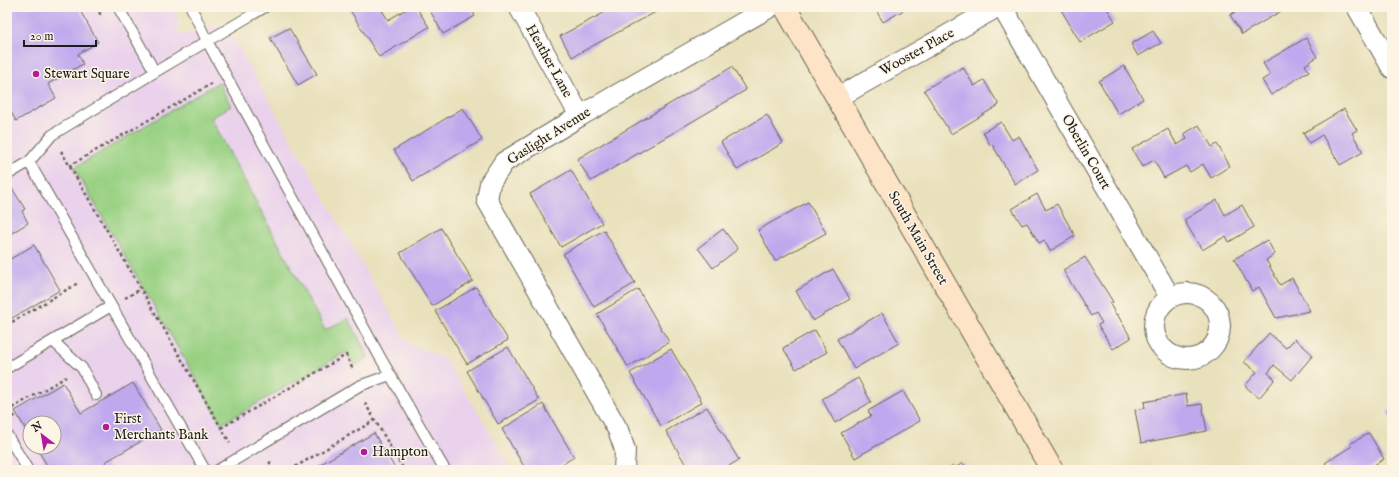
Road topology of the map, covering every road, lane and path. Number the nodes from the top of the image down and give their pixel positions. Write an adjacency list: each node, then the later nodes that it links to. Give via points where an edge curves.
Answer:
1 (118, 7): 12 (lane)
2 (191, 7): 10 (lane)
3 (265, 7): 10 (lane)
4 (518, 7): 15 (street, Heather Lane)
5 (770, 7): 15 (street, Gaslight Avenue)
6 (785, 7): 14 (main road, South Main Street)
7 (997, 7): 14 (street, Wooster Place)
8 (1002, 7): 21 (street, Oberlin Court)
9 (1357, 7): 11 (street)
10 (207, 41): 12 (lane); 28 (lane)
11 (1392, 68)
12 (155, 72): 17 (lane, via 52,135)
13 (216, 81): 18 (path)
14 (837, 98): 45 (main road, South Main Street)
15 (580, 116): 44 (street, Gaslight Avenue, via 504,162 490,183 487,200 618,430 625,450)
16 (60, 149): 18 (path)
17 (29, 162): 19 (lane); 22 (lane)
18 (69, 166): 33 (path)
19 (7, 175)
20 (75, 276): 23 (path, via 78,283)
21 (1170, 297)
22 (111, 306): 24 (lane); 38 (lane)
23 (7, 324)
24 (53, 340): 26 (lane); 27 (lane)
25 (358, 367): 33 (path, via 353,370 346,355)
26 (7, 368)
27 (82, 368): 29 (lane); 31 (path)
28 (390, 375): 39 (lane, via 359,386); 43 (lane)
29 (96, 395)
30 (364, 401): 32 (path)
31 (7, 411)
32 (375, 420): 41 (path); 42 (path)
33 (221, 428): 35 (path)
34 (7, 435): 37 (lane)
35 (231, 445)
36 (272, 456): 40 (path)
37 (28, 470)
38 (205, 470)
39 (218, 470)
40 (268, 470)
41 (290, 470)
42 (404, 470)
43 (445, 470)
44 (624, 470)
45 (1052, 470)

